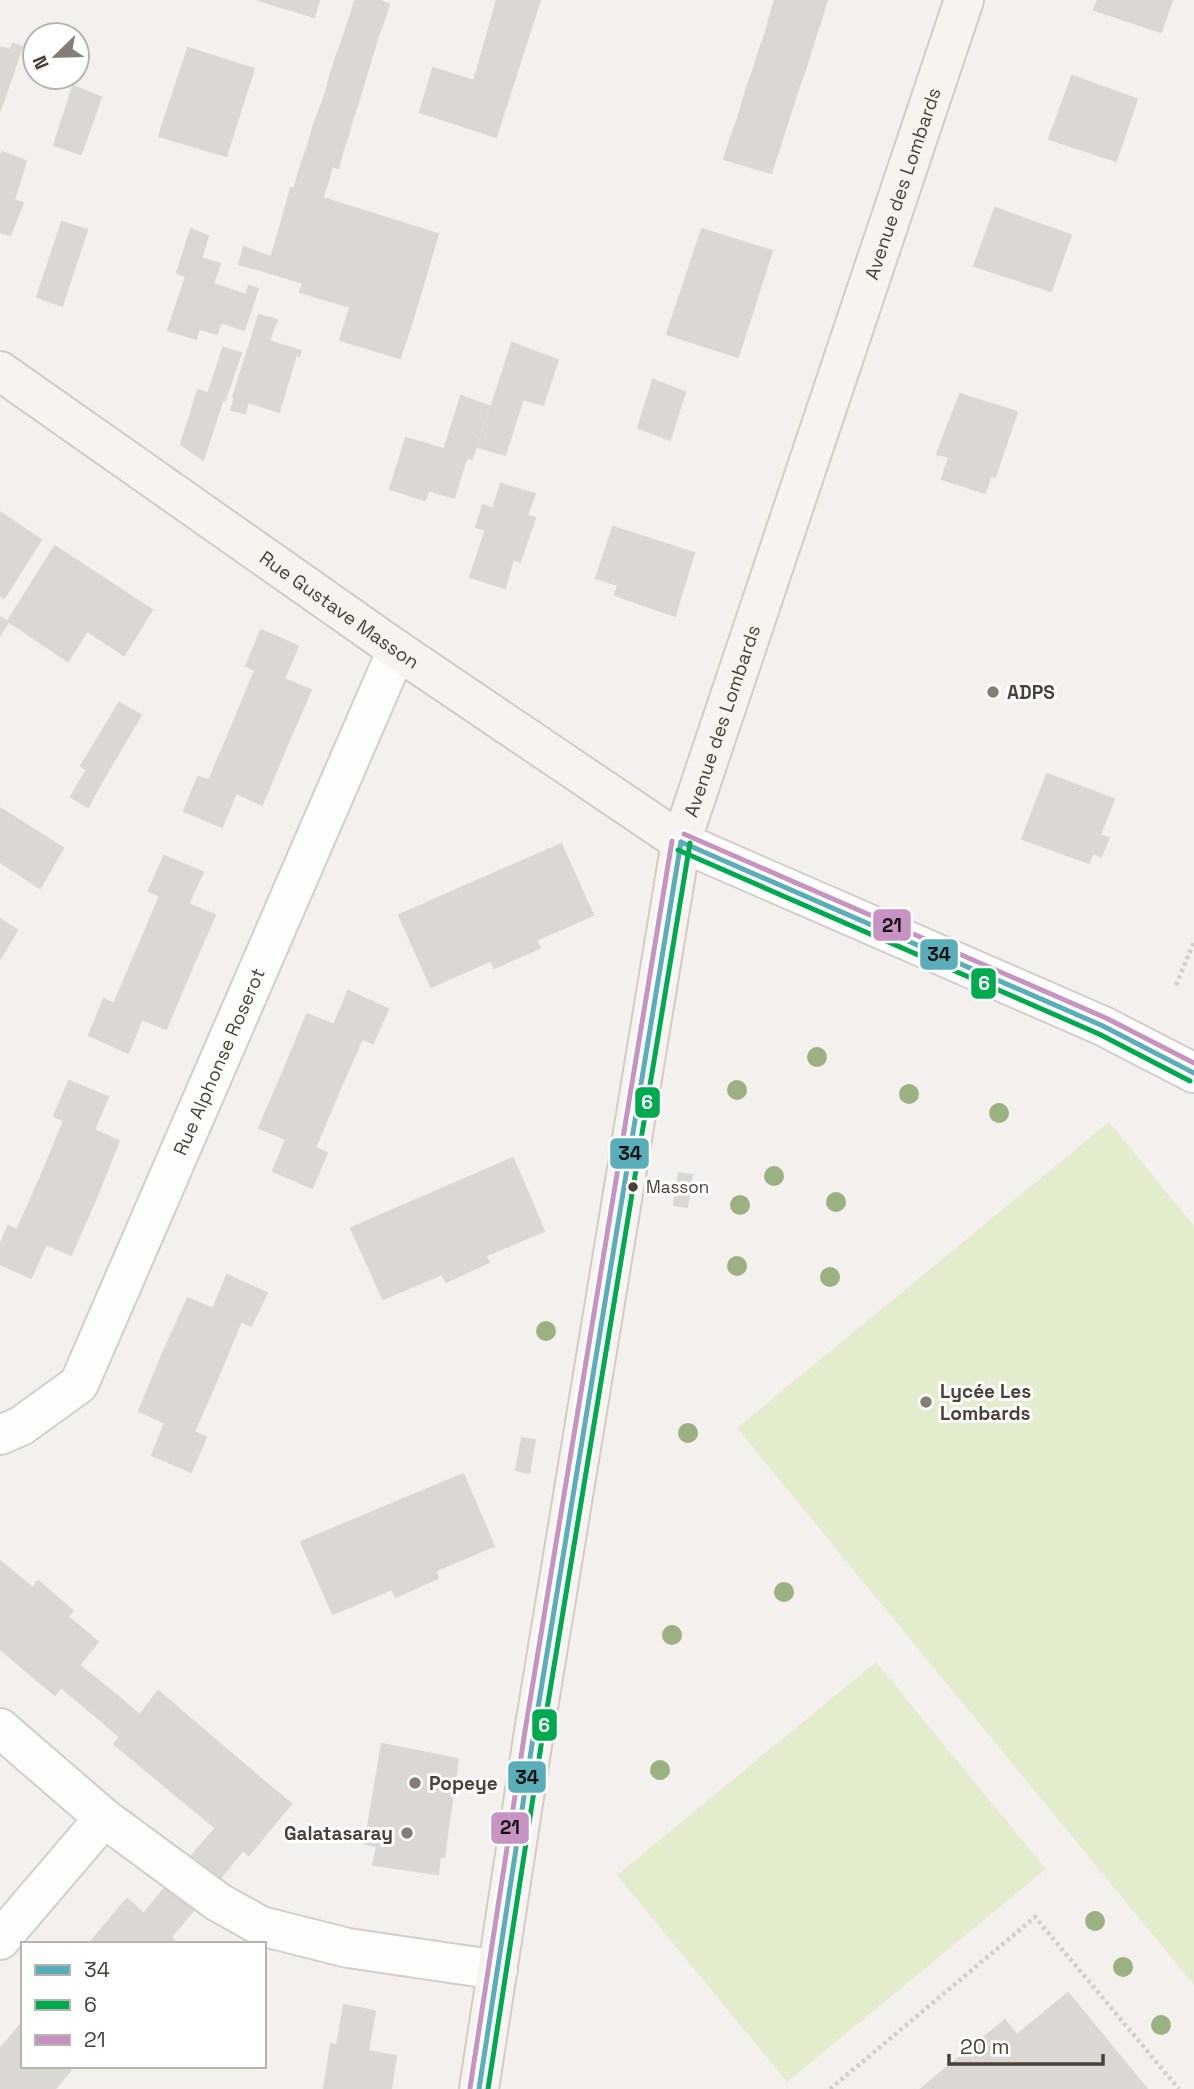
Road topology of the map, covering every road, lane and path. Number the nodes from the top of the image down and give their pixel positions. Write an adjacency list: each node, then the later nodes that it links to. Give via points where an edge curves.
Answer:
1 (964, 0): 4 (street, Avenue des Lombards)
2 (0, 371): 3 (street, Rue Gustave Masson)
3 (397, 650): 4 (street, Rue Gustave Masson); 8 (street, Rue Alphonse Roserot, via 79,1384 21,1426)
4 (681, 842): 7 (street, via 1103,1026); 12 (street, Avenue des Lombards)
5 (1194, 942): 6 (path)
6 (1176, 985)
7 (1194, 1073)
8 (0, 1435)
9 (0, 1728): 10 (street)
10 (104, 1818): 11 (street); 12 (street, via 218,1902 261,1926 348,1948)
11 (0, 1940)
12 (498, 1970): 13 (street, Avenue des Lombards)
13 (479, 2089)
14 (830, 2089): 15 (path, via 1035,1917)
15 (1179, 2089)

